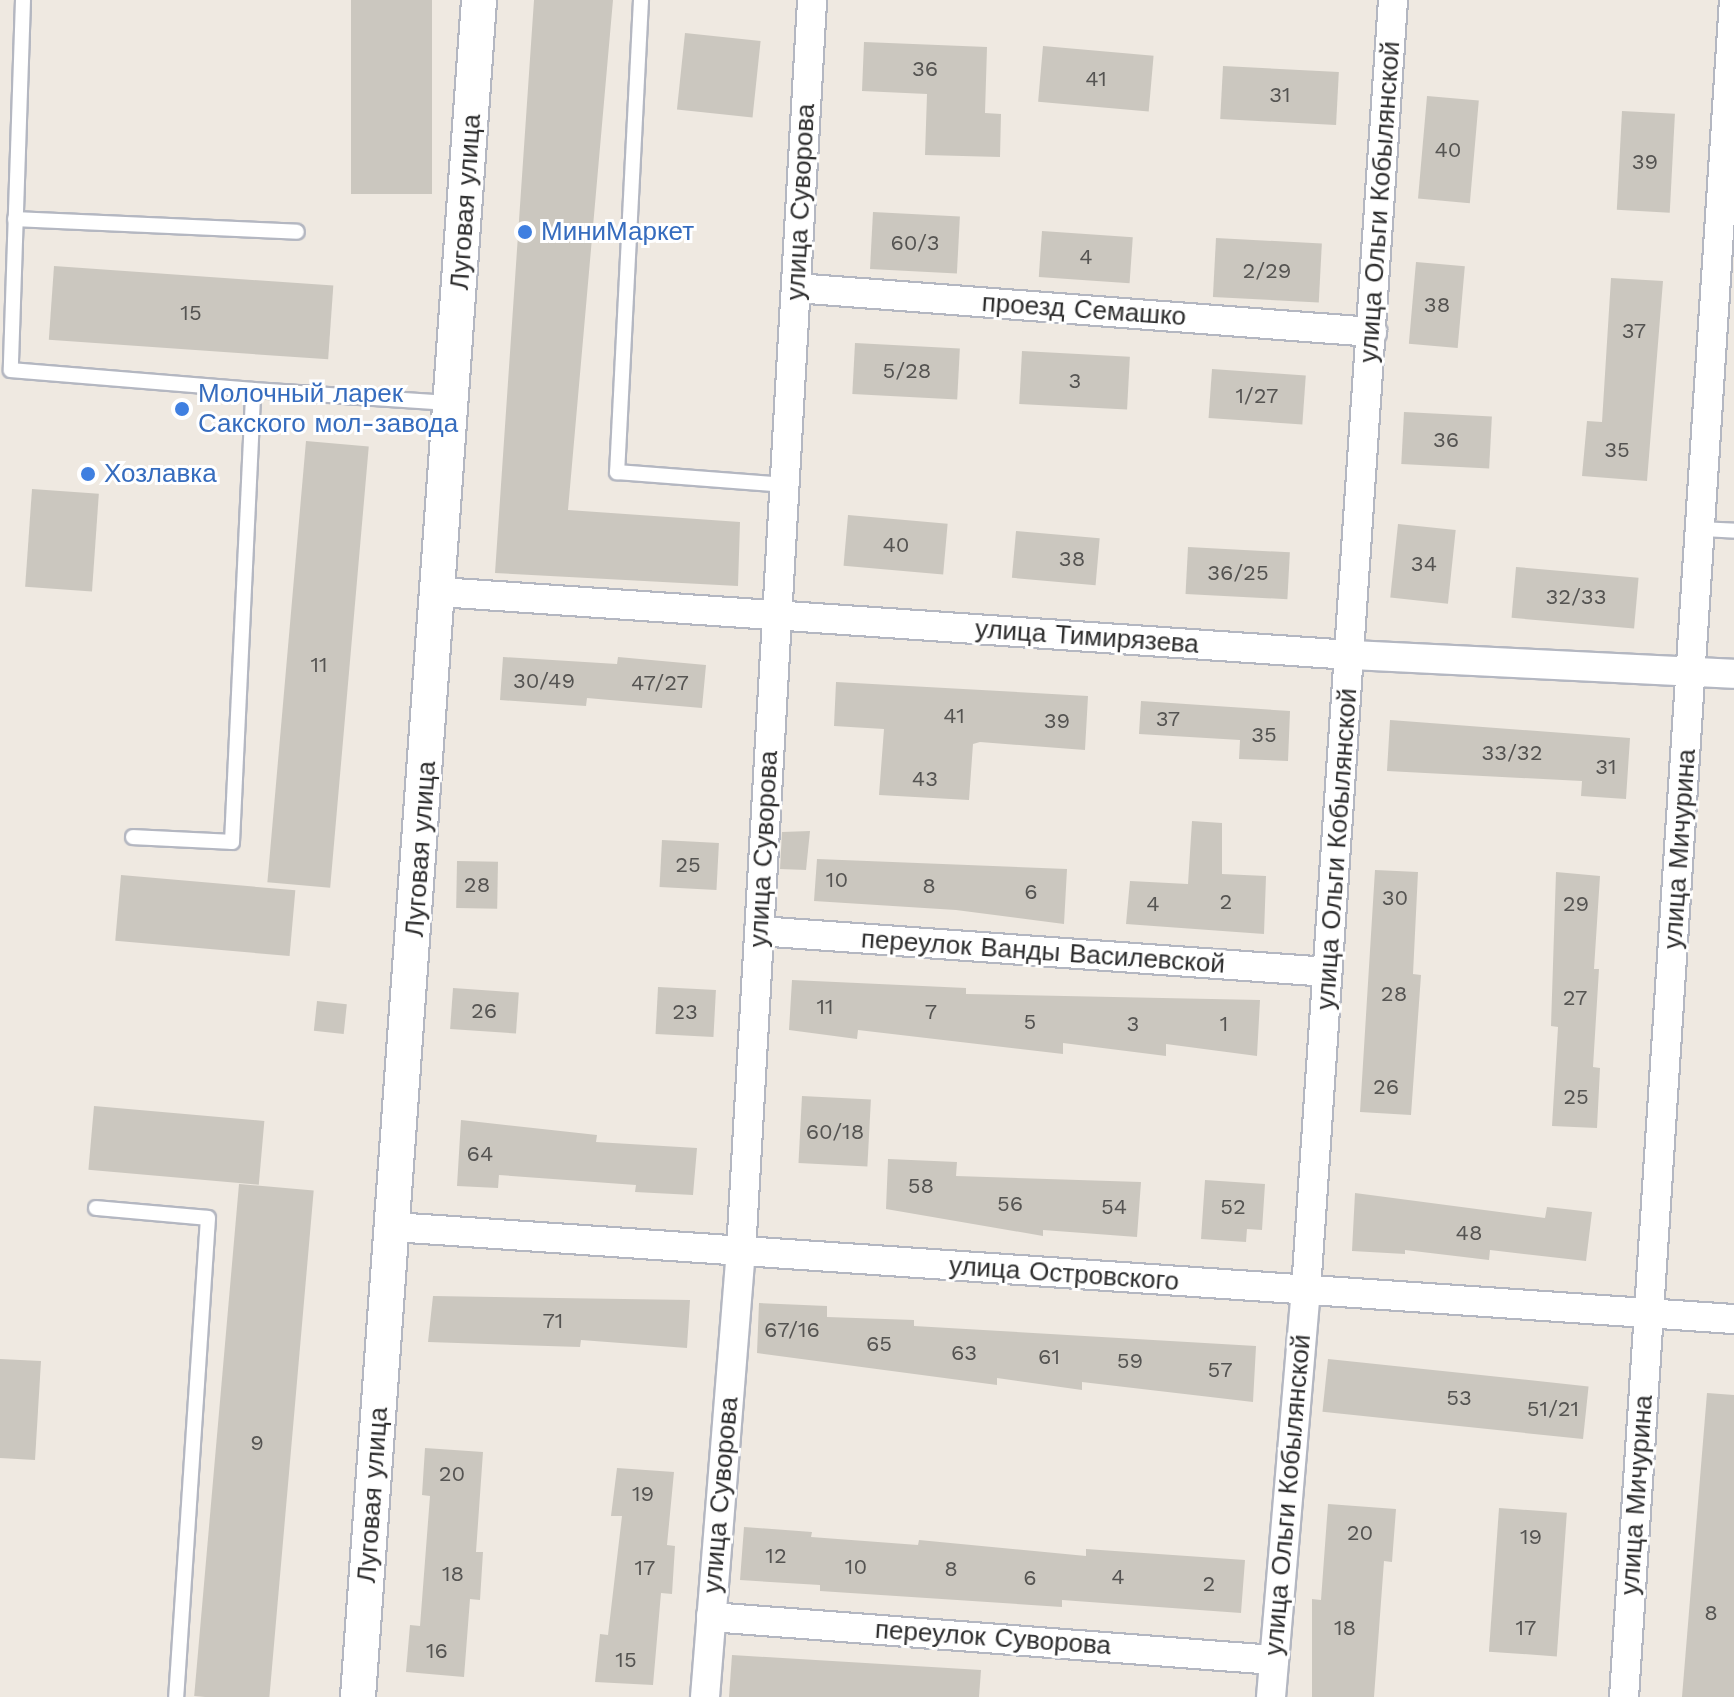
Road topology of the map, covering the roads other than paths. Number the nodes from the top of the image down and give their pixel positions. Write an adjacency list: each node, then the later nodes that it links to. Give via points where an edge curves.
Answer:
1 (23, 0): 7 (lane)
2 (479, 0): 12 (street, Луговая улица)
3 (641, 0): 13 (lane, via 617,472)
4 (812, 0): 9 (street, улица Суворова)
5 (1393, 0): 10 (street, улица Ольги Кобылянской)
6 (1734, 0): 14 (street, улица Мичурина)
7 (15, 219): 8 (lane); 11 (lane, via 11,370)
8 (297, 232)
9 (796, 288): 10 (street, проезд Семашко); 13 (street, улица Суворова)
10 (1372, 332): 18 (street, улица Ольги Кобылянской)
11 (253, 390): 12 (lane); 21 (lane, via 232,842)
12 (452, 403): 16 (street, Луговая улица)
13 (785, 485): 17 (street, улица Суворова)
14 (1701, 529): 15 (lane); 19 (street, улица Мичурина)
15 (1734, 531)
16 (440, 592): 17 (street, улица Тимирязева); 25 (street, Луговая улица)
17 (777, 616): 18 (street, улица Тимирязева); 22 (street, улица Суворова)
18 (1351, 655): 19 (street, улица Тимирязева); 23 (street, улица Ольги Кобылянской)
19 (1692, 672): 20 (street, улица Тимирязева); 28 (street, улица Мичурина)
20 (1734, 674)
21 (133, 837)
22 (759, 931): 23 (street, переулок Ванды Василевской); 26 (street, улица Суворова)
23 (1328, 972): 27 (street, улица Ольги Кобылянской)
24 (96, 1208): 32 (lane, via 208,1218)
25 (394, 1227): 26 (street, улица Островского); 33 (street, Луговая улица)
26 (741, 1252): 27 (street, улица Островского); 30 (street, улица Суворова)
27 (1306, 1290): 28 (street, улица Островского); 31 (street, улица Ольги Кобылянской)
28 (1649, 1313): 29 (street, улица Островского); 36 (street, улица Мичурина)
29 (1734, 1319)
30 (711, 1617): 31 (street, переулок Суворова); 34 (street, улица Суворова)
31 (1274, 1660): 35 (street, улица Ольги Кобылянской)
32 (176, 1697)
33 (358, 1697)
34 (705, 1697)
35 (1271, 1697)
36 (1624, 1697)

